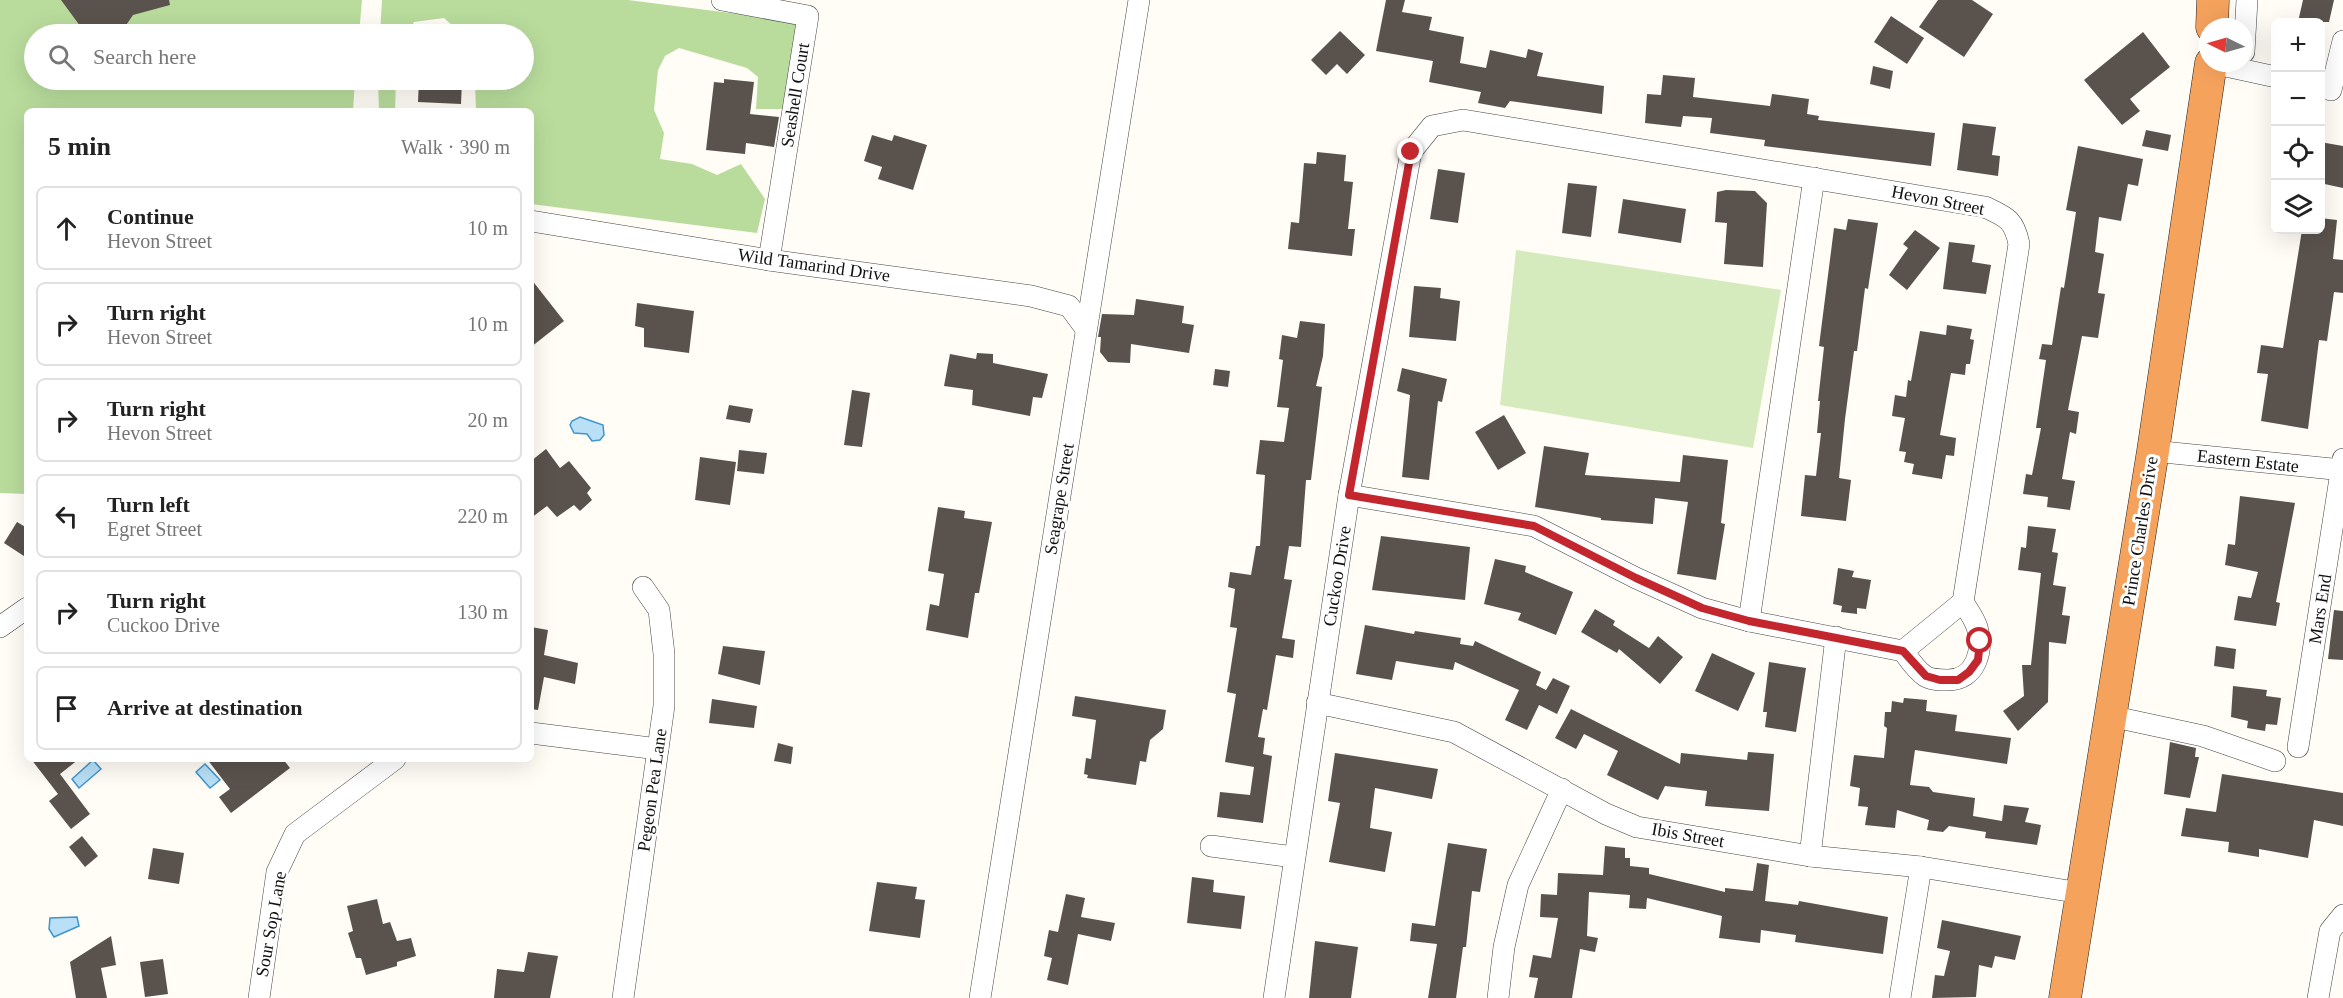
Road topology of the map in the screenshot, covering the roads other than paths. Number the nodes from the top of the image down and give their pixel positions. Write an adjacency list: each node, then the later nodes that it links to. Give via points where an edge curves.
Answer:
1 (722, 0): 15 (street, Seashell Court, via 808,16)
2 (1139, 0): 16 (street, Seagrape Street)
3 (2213, 0): 5 (highway)
4 (2247, 0): 6 (street)
5 (2212, 18)
6 (2246, 18)
7 (2343, 41): 11 (street)
8 (2253, 66): 10 (street)
9 (2210, 72): 17 (highway, Prince Charles Drive)
10 (2271, 75)
11 (2332, 90)
12 (1432, 126): 13 (street, Hevon Street, via 1463,120); 19 (street, Cuckoo Drive, via 1411,152)
13 (1814, 178): 21 (street, Hevon Street, via 1984,207 2015,226 2019,244); 23 (street)
14 (534, 221): 15 (street, Wild Tamarind Drive)
15 (769, 260): 16 (street, Wild Tamarind Drive, via 1031,296 1069,306)
16 (1086, 329): 43 (street, Seagrape Street)
17 (2153, 451): 18 (street, Eastern Estate); 28 (highway, Prince Charles Drive)
18 (2342, 466): 30 (street, Mars End)
19 (1349, 495): 23 (street, via 1534,526 1702,608); 27 (street, Cuckoo Drive)
20 (643, 587): 31 (street, Pegeon Pea Lane, via 659,610 664,654 664,706)
21 (1963, 602): 26 (street); 26 (street, via 1977,625 1980,641 1978,660 1969,672 1958,680 1926,676)
22 (24, 610): 24 (street)
23 (1749, 621): 25 (street)
24 (0, 627)
25 (1836, 638): 26 (street); 36 (street)
26 (1903, 651)
27 (1317, 703): 34 (street, Ibis Street, via 1454,732); 37 (street, Cuckoo Drive)
28 (2110, 716): 32 (street, via 2203,736); 39 (highway, Prince Charles Drive)
29 (534, 733): 31 (street)
30 (2298, 747)
31 (658, 750): 42 (street, Pegeon Pea Lane)
32 (2275, 761)
33 (391, 762): 41 (street, Sour Sop Lane, via 295,834 278,872)
34 (1562, 789): 36 (street, Ibis Street, via 1637,827); 45 (street, via 1518,885)
35 (1211, 846): 37 (street)
36 (1810, 856): 38 (street, Ibis Street)
37 (1294, 857): 44 (street, Cuckoo Drive)
38 (1921, 867): 39 (street, Ibis Street); 46 (street)
39 (2081, 894): 47 (highway, Prince Charles Drive)
40 (2343, 915): 48 (street, via 2330,931)
41 (259, 998)
42 (623, 998)
43 (980, 998)
44 (1274, 998)
45 (1498, 998)
46 (1900, 998)
47 (2065, 998)
48 (2318, 998)

